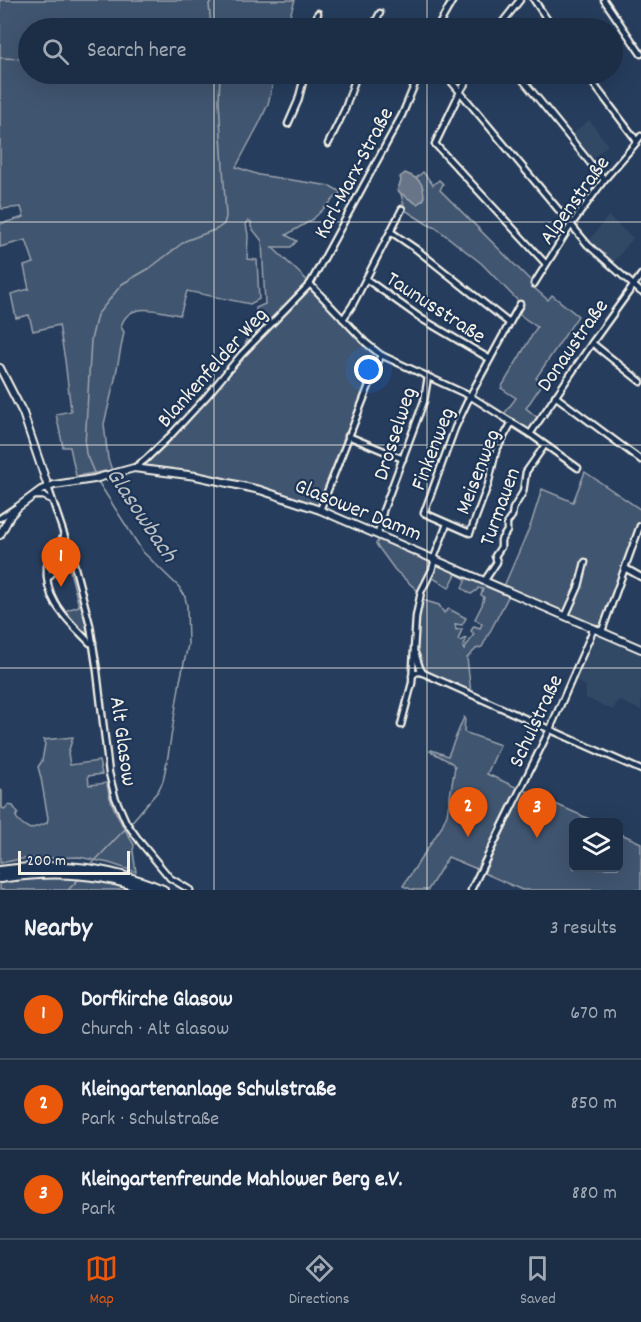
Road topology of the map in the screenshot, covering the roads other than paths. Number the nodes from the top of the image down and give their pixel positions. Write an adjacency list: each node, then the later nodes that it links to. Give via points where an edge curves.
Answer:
1 (453, 0): 9 (street)
2 (520, 0): 10 (street)
3 (534, 0): 11 (street)
4 (604, 0): 12 (street)
5 (318, 13): 7 (street)
6 (380, 13): 8 (street)
7 (317, 18)
8 (377, 18)
9 (442, 18)
10 (506, 18)
11 (546, 18)
12 (616, 18)
13 (623, 28): 14 (street)
14 (641, 54)
15 (302, 84): 23 (street)
16 (354, 84): 26 (street)
17 (414, 84): 34 (street, Karl-Marx-Straße, via 400,119)
18 (453, 84): 22 (street)
19 (465, 84): 22 (street)
20 (526, 84): 27 (street)
21 (594, 84): 25 (street)
22 (460, 92): 29 (street); 31 (street, via 435,144)
23 (288, 124)
24 (641, 136): 25 (street, Alpenstraße)
25 (637, 141): 27 (street, Alpenstraße)
26 (328, 144)
27 (604, 180): 29 (street, Alpenstraße)
28 (402, 209): 30 (street)
29 (571, 225): 31 (street, Alpenstraße); 36 (street)
30 (391, 232): 33 (street); 40 (street)
31 (546, 264): 35 (street, Alpenstraße)
32 (641, 275): 36 (street, Donaustraße)
33 (366, 279): 39 (street); 43 (street, Taunusstraße, via 422,319)
34 (310, 284): 39 (street); 55 (street, Blankenfelder Weg, via 171,435)
35 (534, 284)
36 (633, 285): 37 (street); 41 (street, Donaustraße)
37 (641, 292)
38 (520, 304): 40 (street, Finkenweg)
39 (343, 319): 42 (street)
40 (509, 323): 43 (street, Finkenweg)
41 (592, 343): 46 (street); 48 (street, Donaustraße)
42 (381, 355): 45 (street); 51 (street)
43 (490, 359): 47 (street, Finkenweg)
44 (0, 368): 57 (street, Alt Glasow, via 26,421)
45 (428, 377): 47 (street); 53 (street, Drosselweg, via 424,401)
46 (641, 382)
47 (470, 396): 49 (street); 62 (street, Finkenweg, via 424,513)
48 (555, 396): 50 (street, Donaustraße); 54 (street)
49 (512, 422): 50 (street); 62 (street, Meisenweg, via 496,451 470,533)
50 (530, 434): 52 (street)
51 (348, 436): 53 (street); 60 (street)
52 (545, 444): 56 (street); 71 (street, Turmauen, via 526,472 523,492)
53 (403, 459): 64 (street, Drosselweg)
54 (641, 460)
55 (134, 468): 57 (street, Glasower Damm); 60 (street, Glasower Damm, via 233,483)
56 (578, 468)
57 (48, 487): 58 (street, Glasower Damm); 59 (street, Alt Glasow)
58 (32, 496): 59 (street); 61 (street, Glasower Damm)
59 (53, 500): 66 (street, Alt Glasow)
60 (320, 510): 64 (street, Glasower Damm)
61 (2, 521): 65 (street, Glasower Damm)
62 (447, 524): 67 (street)
63 (640, 526): 69 (street)
64 (378, 534): 67 (street, Glasower Damm)
65 (0, 535)
66 (65, 538): 75 (street, Alt Glasow); 75 (street, via 47,567 48,589 59,609)
67 (435, 558): 71 (street, Glasower Damm); 76 (street, via 421,592)
68 (585, 562): 72 (street)
69 (625, 568): 70 (street); 74 (street)
70 (641, 577)
71 (485, 580): 72 (street, Glasower Damm)
72 (566, 615): 73 (street, Glasower Damm)
73 (594, 628): 74 (street, Glasower Damm); 81 (street, Schulstraße)
74 (602, 631): 77 (street, Glasower Damm)
75 (93, 642): 88 (street, Alt Glasow, via 115,797 131,830 167,874)
76 (414, 649): 78 (street); 79 (street)
77 (641, 649)
78 (423, 673): 79 (street, via 415,672); 81 (street)
79 (412, 676): 80 (street)
80 (400, 725)
81 (550, 729): 82 (street); 89 (street, Schulstraße)
82 (641, 770)
83 (0, 871): 84 (highway, via 45,866)
84 (90, 871): 85 (highway); 86 (highway)
85 (0, 878)
86 (142, 885): 87 (highway)
87 (163, 890)
88 (190, 890)
89 (471, 890)

